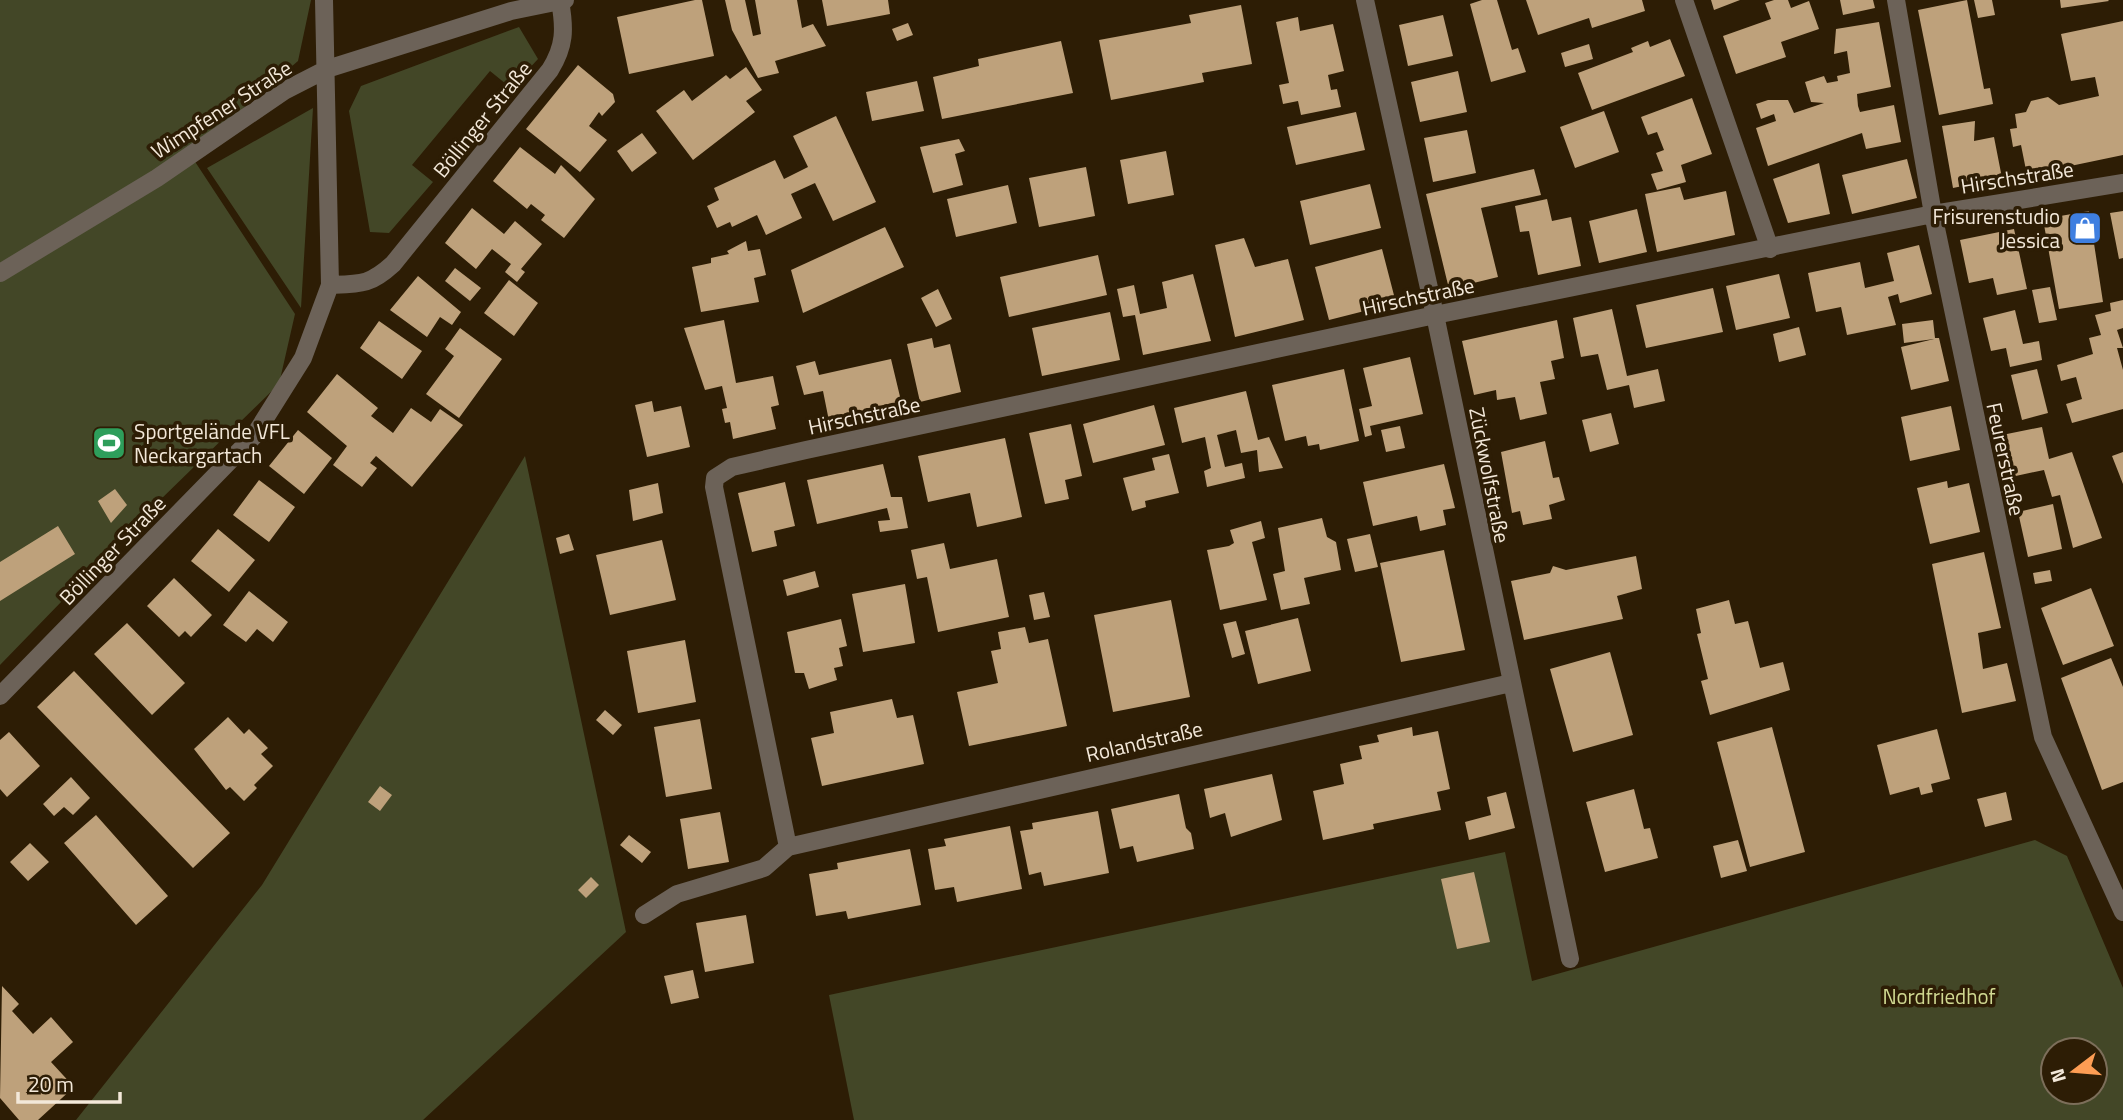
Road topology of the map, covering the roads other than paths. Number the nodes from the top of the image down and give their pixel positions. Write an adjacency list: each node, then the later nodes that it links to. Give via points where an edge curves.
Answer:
1 (324, 0): 6 (street, Böllinger Straße)
2 (1365, 0): 12 (street, Zückwolfstraße)
3 (1684, 0): 9 (street)
4 (1896, 0): 8 (street, Feurerstraße)
5 (563, 1): 6 (street, Wimpfener Straße, via 511,11); 11 (street, Böllinger Straße, via 566,32 562,52 393,264 364,284)
6 (327, 69): 10 (street, Wimpfener Straße, via 284,91 157,178); 11 (street, Böllinger Straße)
7 (2123, 183): 8 (street, Hirschstraße)
8 (1933, 214): 9 (street, Hirschstraße); 16 (street, Feurerstraße, via 2043,737)
9 (1770, 249): 12 (street, Hirschstraße)
10 (0, 273)
11 (330, 285): 14 (street, Böllinger Straße, via 303,358 254,436)
12 (1435, 315): 13 (street, Zückwolfstraße); 15 (street, Hirschstraße, via 726,469 715,478)
13 (1511, 683): 15 (street, Rolandstraße); 18 (street, Zückwolfstraße)
14 (0, 696)
15 (788, 847): 17 (street, Rolandstraße, via 764,868 677,894)
16 (2123, 912)
17 (645, 915)
18 (1570, 959)

